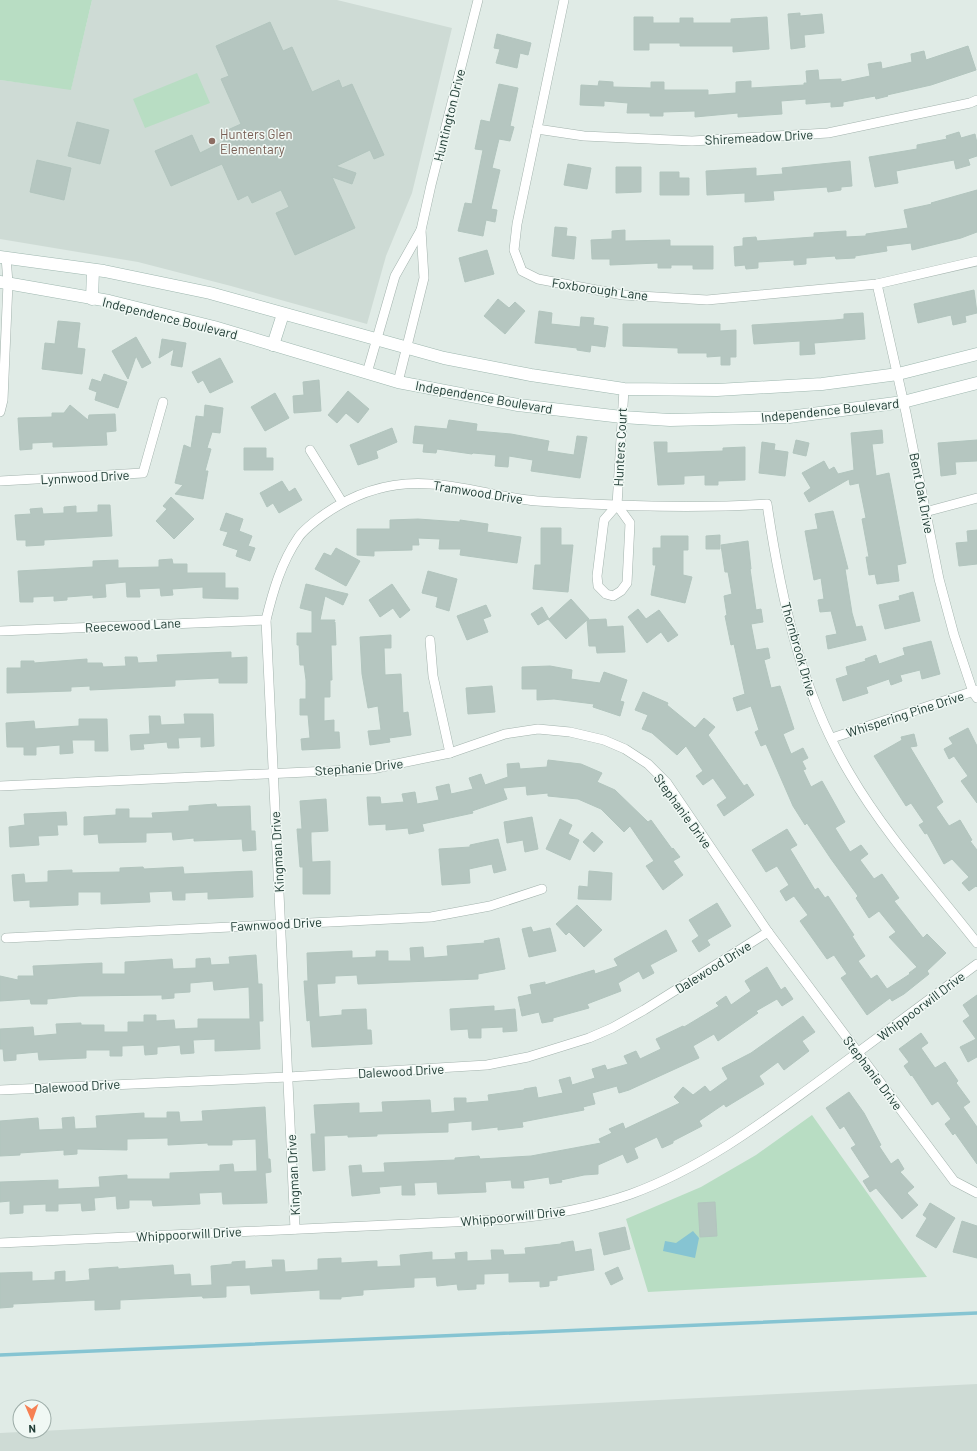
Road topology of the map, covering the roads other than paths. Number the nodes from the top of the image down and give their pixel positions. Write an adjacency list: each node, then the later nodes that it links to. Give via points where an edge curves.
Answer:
1 (478, 0): 5 (street, Huntington Drive)
2 (564, 0): 4 (street, Foxborough Lane)
3 (977, 100): 4 (street, Shiremeadow Drive, via 828,133 692,140 584,136)
4 (537, 128): 10 (street, Foxborough Lane, via 514,250 522,270 538,279 623,295 708,300)
5 (421, 230): 13 (street, Huntington Drive, via 395,276); 15 (street, Huntington Drive, via 424,278)
6 (3, 257): 8 (main road, Independence Boulevard); 9 (street)
7 (977, 261): 10 (street, Foxborough Lane)
8 (93, 270): 11 (main road); 12 (main road, Independence Boulevard, via 210,293)
9 (4, 283): 11 (main road, Independence Boulevard); 24 (street, via 3,400)
10 (877, 284): 18 (street, Bent Oak Drive)
11 (92, 299): 14 (main road, Independence Boulevard, via 214,327)
12 (282, 314): 13 (main road, Independence Boulevard); 14 (main road)
13 (378, 339): 15 (main road, Independence Boulevard); 17 (street, Huntington Drive)
14 (273, 345): 17 (main road, Independence Boulevard)
15 (406, 347): 19 (street, Huntington Drive); 21 (main road, Independence Boulevard, via 444,358 531,375)
16 (977, 354): 18 (main road, Independence Boulevard)
17 (367, 373): 19 (main road, Independence Boulevard)
18 (898, 374): 21 (main road, Independence Boulevard, via 822,384 717,390); 23 (street, Bent Oak Drive)
19 (398, 382): 25 (main road, Independence Boulevard, via 518,405)
20 (977, 383): 23 (main road, Independence Boulevard)
21 (624, 389): 25 (street, Hunters Court)
22 (163, 402): 27 (street, Lynnwood Drive, via 143,473)
23 (903, 402): 25 (main road, Independence Boulevard, via 789,417 670,420); 31 (street, Bent Oak Drive)
24 (0, 412)
25 (622, 417): 30 (street, Hunters Court)
26 (310, 450): 29 (street)
27 (0, 481)
28 (977, 498): 31 (street)
29 (342, 502): 30 (street, Tramwood Drive, via 377,488 403,483 430,484 515,499); 32 (street, Kingman Drive, via 316,520 298,537 282,566)
30 (617, 505): 30 (street, Hunters Court, via 630,523 627,583 613,596 606,594 598,586 597,576 604,520); 36 (street, Thornbrook Drive, via 706,508 767,504 777,568 794,637 811,694)
31 (925, 512): 35 (street, Bent Oak Drive, via 954,635)
32 (266, 620): 33 (street, Reecewood Lane); 38 (street, Kingman Drive)
33 (0, 630)
34 (430, 640): 37 (street, via 433,676)
35 (976, 693): 36 (street, Whispering Pine Drive)
36 (832, 738): 44 (street, Thornbrook Drive, via 849,773 873,810)
37 (450, 753): 38 (street, Stephanie Drive, via 372,769); 42 (street, Stephanie Drive, via 505,734 538,729 570,732 604,740 625,749 648,764 666,783)
38 (273, 774): 39 (street, Stephanie Drive); 41 (street, Kingman Drive)
39 (0, 786)
40 (542, 889): 41 (street, Fawnwood Drive, via 490,906 431,917)
41 (281, 923): 43 (street, Fawnwood Drive); 47 (street, Kingman Drive)
42 (768, 932): 46 (street, Stephanie Drive); 47 (street, Dalewood Drive, via 612,1028 563,1047 488,1065)
43 (6, 938)
44 (977, 943)
45 (977, 964): 46 (street, Whippoorwill Drive)
46 (858, 1052): 49 (street, Stephanie Drive, via 954,1182); 50 (street, Whippoorwill Drive, via 712,1156 621,1197 528,1217)
47 (288, 1077): 48 (street, Dalewood Drive); 50 (street, Kingman Drive)
48 (0, 1090)
49 (974, 1192)
50 (295, 1229): 51 (street, Whippoorwill Drive)
51 (0, 1243)

